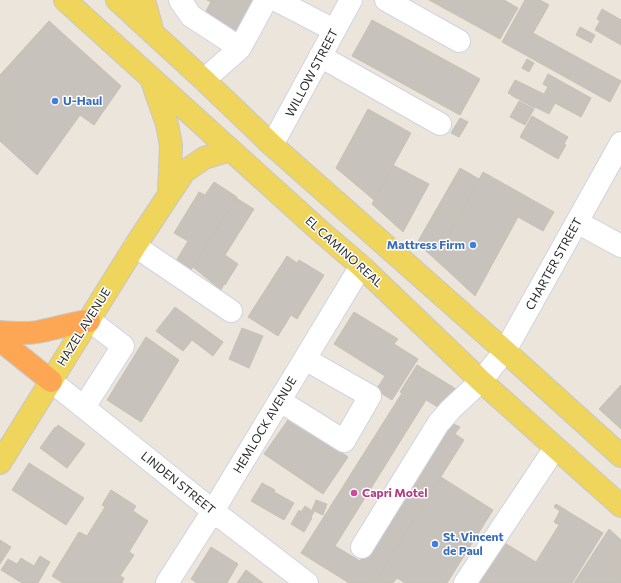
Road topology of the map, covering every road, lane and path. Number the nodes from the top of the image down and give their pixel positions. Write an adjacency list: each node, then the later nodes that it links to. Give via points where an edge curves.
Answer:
1 (65, 0): 13 (main road, EL CAMINO REAL)
2 (117, 0): 9 (main road)
3 (144, 0): 9 (main road)
4 (180, 0): 11 (street, via 191,16)
5 (351, 0): 8 (street, WILLOW STREET)
6 (386, 0): 10 (street)
7 (278, 1): 8 (street); 11 (street)
8 (334, 30): 12 (street, WILLOW STREET)
9 (153, 33): 14 (main road)
10 (459, 41)
11 (240, 48): 14 (street)
12 (320, 56): 15 (street); 17 (street, WILLOW STREET)
13 (151, 77): 18 (main road, EL CAMINO REAL); 19 (main road, HAZEL AVENUE, via 167,124 171,145)
14 (204, 80): 17 (main road)
15 (440, 124)
16 (621, 143): 20 (street, CHARTER STREET)
17 (272, 145): 28 (main road)
18 (230, 150): 19 (main road, HAZEL AVENUE, via 204,158 184,172); 23 (main road, EL CAMINO REAL)
19 (169, 192): 21 (main road, HAZEL AVENUE)
20 (577, 222): 22 (street); 28 (street, CHARTER STREET)
21 (135, 246): 24 (street); 25 (main road, HAZEL AVENUE)
22 (621, 246)
23 (361, 266): 29 (street, HEMLOCK AVENUE); 31 (main road, EL CAMINO REAL)
24 (231, 311)
25 (89, 321): 26 (highway, via 37,332); 30 (main road, HAZEL AVENUE); 33 (street, via 123,346)
26 (0, 332)
27 (0, 340): 30 (highway)
28 (505, 351): 31 (street, CHARTER STREET); 35 (main road)
29 (305, 359): 32 (street, HEMLOCK AVENUE); 32 (street, via 370,396 344,441)
30 (51, 381): 33 (street, LINDEN STREET); 36 (main road, HAZEL AVENUE)
31 (481, 381): 34 (main road, EL CAMINO REAL); 39 (street, CHARTER STREET, via 438,424)
32 (280, 401): 38 (street, HEMLOCK AVENUE)
33 (84, 407): 38 (street, LINDEN STREET)
34 (555, 448): 37 (main road, EL CAMINO REAL); 42 (street)
35 (621, 456)
36 (0, 463)
37 (621, 506)
38 (214, 511): 40 (street, HEMLOCK AVENUE); 41 (street, LINDEN STREET)
39 (362, 547)
40 (167, 583)
41 (307, 583)
42 (466, 583)

